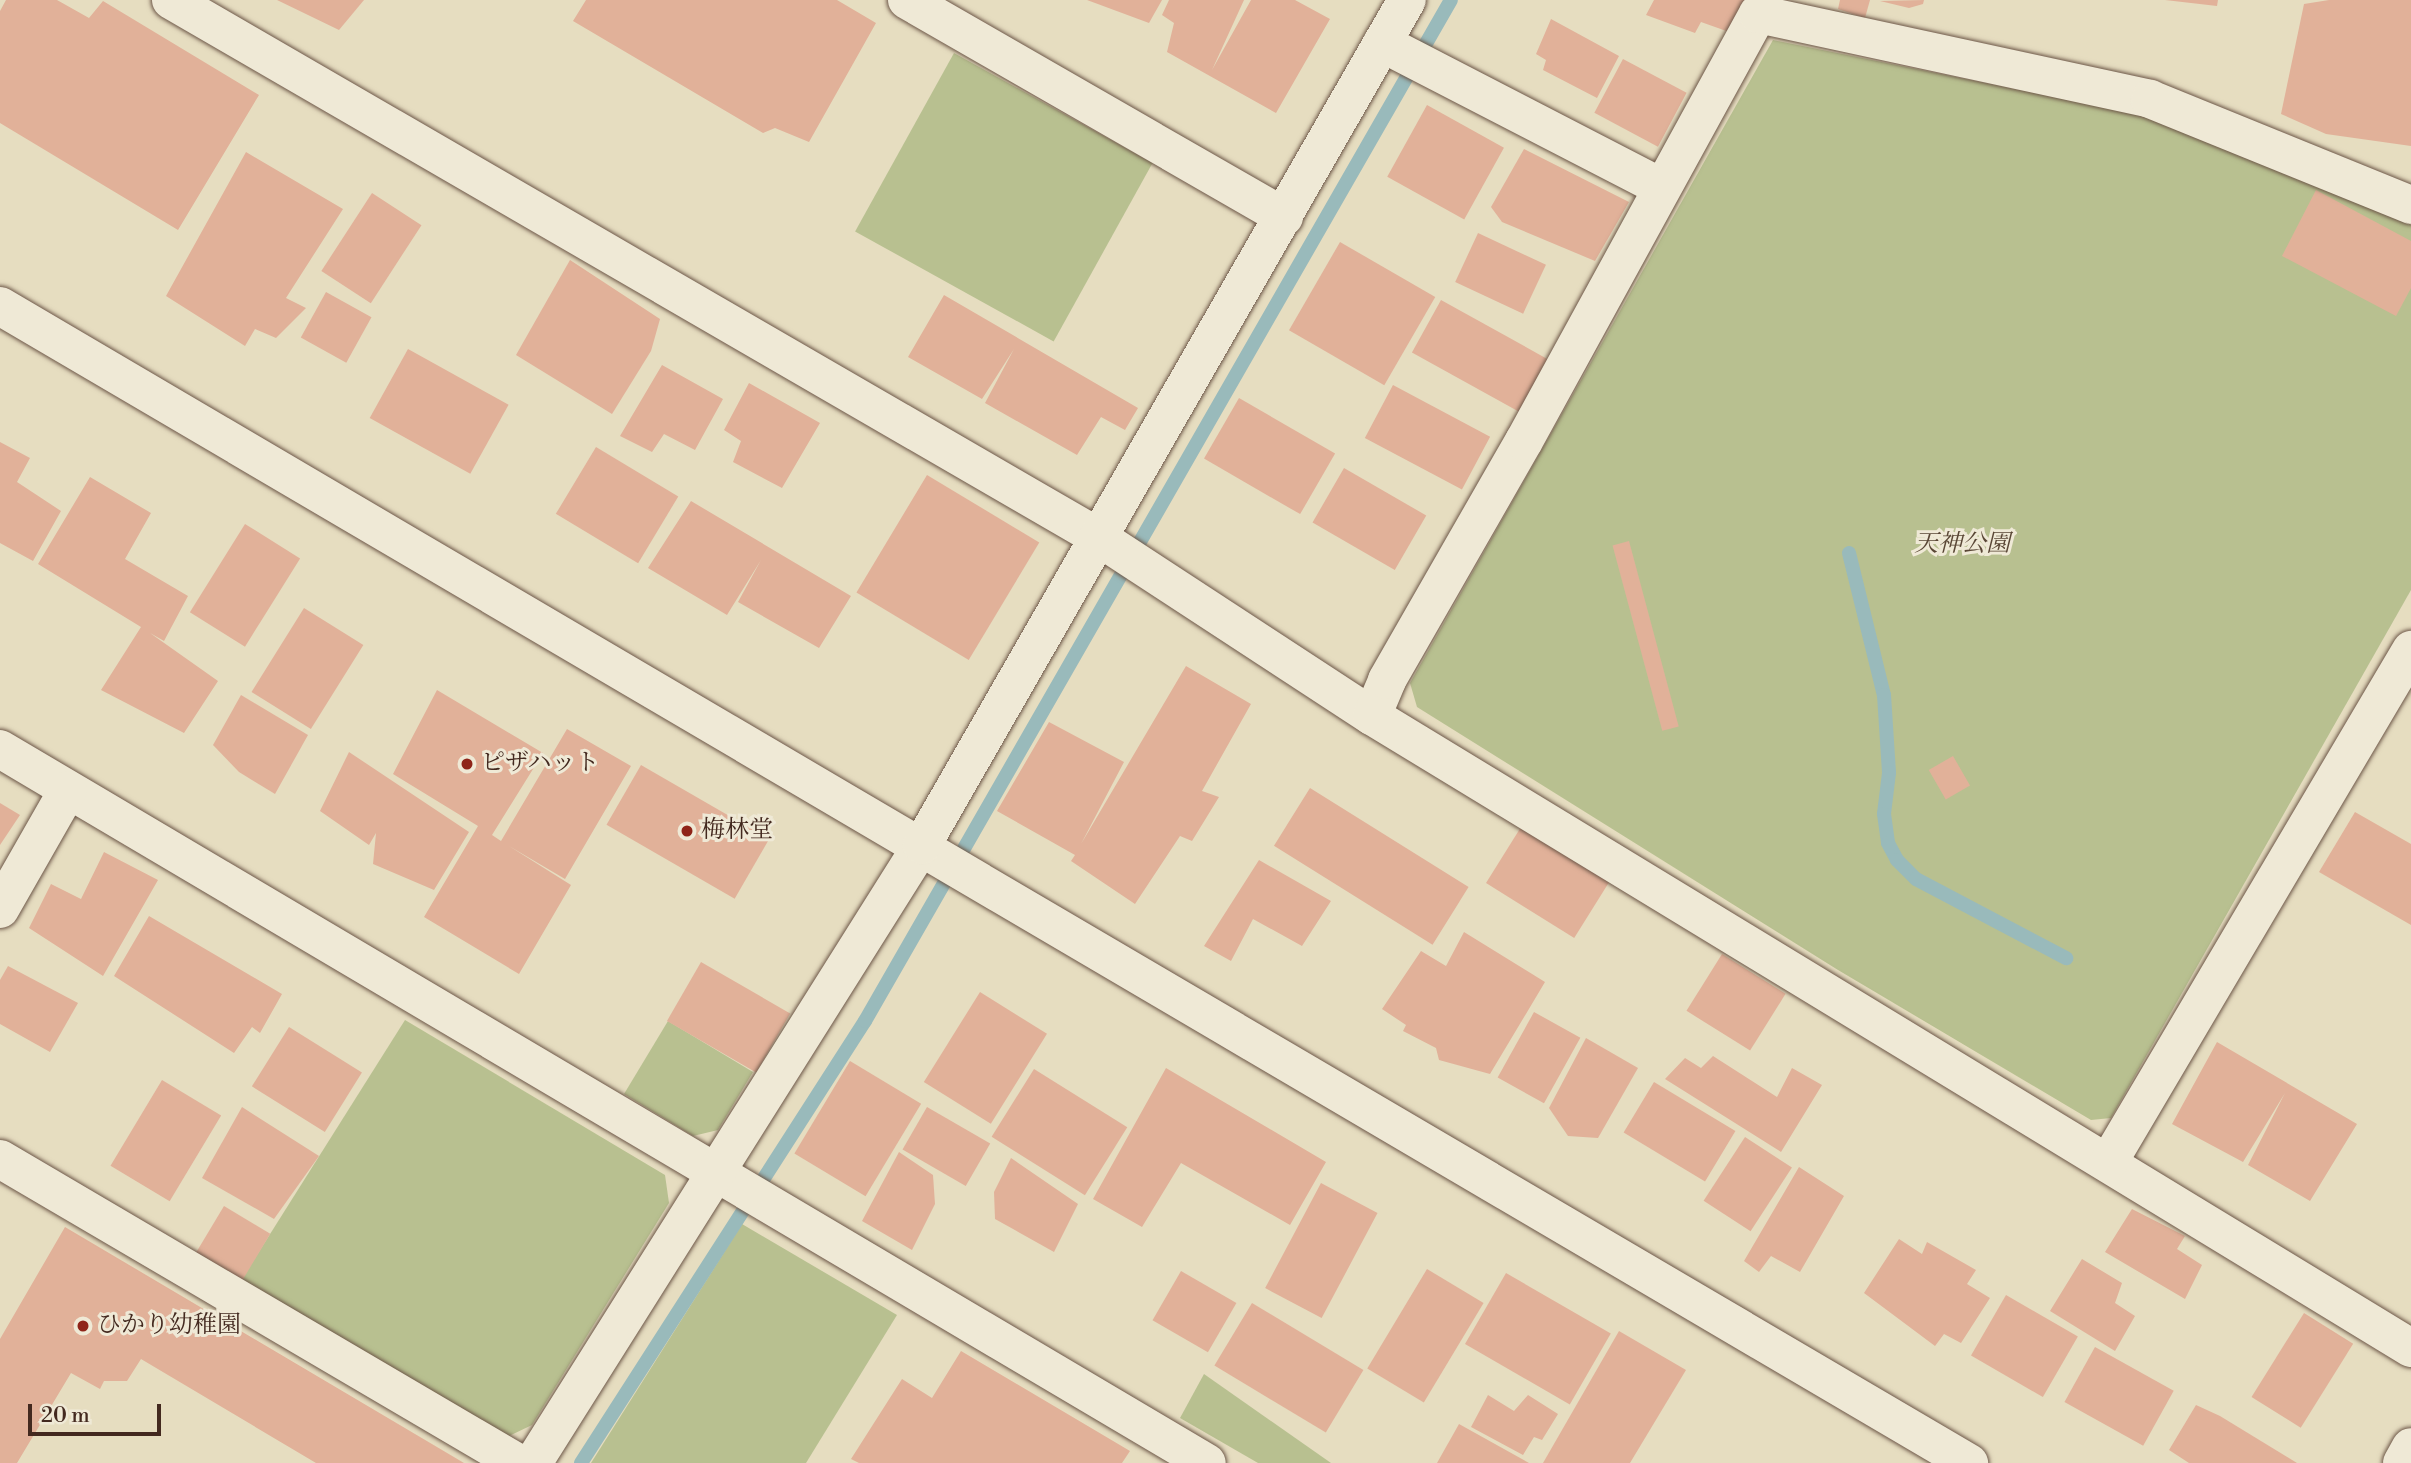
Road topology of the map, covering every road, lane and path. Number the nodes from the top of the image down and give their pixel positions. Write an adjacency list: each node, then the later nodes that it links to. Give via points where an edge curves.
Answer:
1 (171, 0): 9 (street)
2 (907, 0): 7 (street)
3 (1407, 0): 4 (street)
4 (1382, 43): 5 (street); 7 (street)
5 (1661, 187): 6 (street, via 1758,14 2150,99); 11 (street, via 1524,441 1387,680)
6 (2411, 205)
7 (1284, 217): 9 (street)
8 (0, 306): 14 (street)
9 (1098, 537): 11 (street); 14 (street)
10 (2411, 650): 17 (street)
11 (1372, 716): 17 (street)
12 (0, 749): 13 (street)
13 (68, 790): 15 (street); 18 (street)
14 (922, 845): 18 (street); 25 (street)
15 (0, 909)
16 (0, 1159): 22 (street)
17 (2108, 1163): 19 (street)
18 (718, 1170): 21 (street); 23 (street)
19 (2411, 1348)
20 (2411, 1447): 26 (street)
21 (1161, 1451): 24 (street)
22 (517, 1463)
23 (533, 1463)
24 (1207, 1463)
25 (1969, 1463)
26 (2402, 1463)

